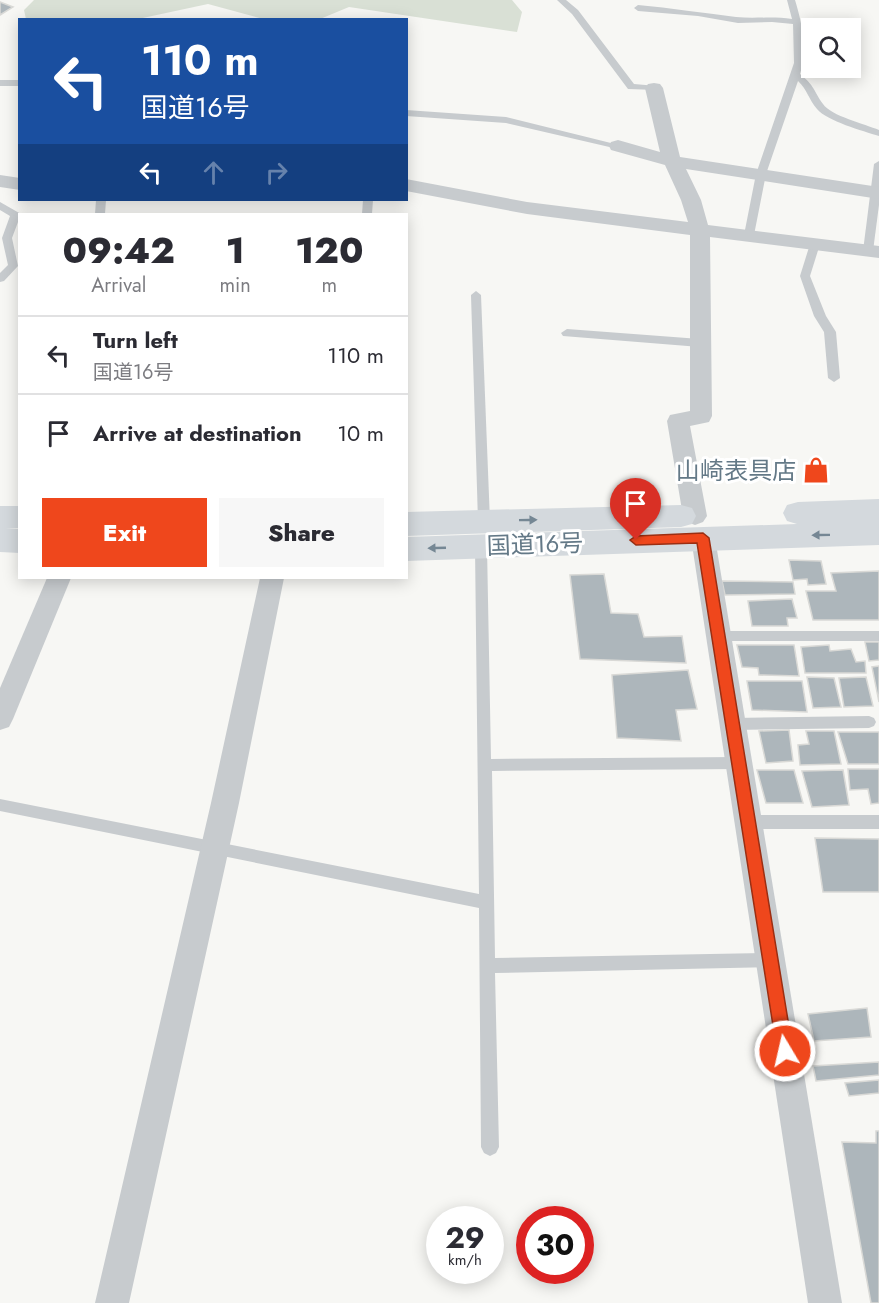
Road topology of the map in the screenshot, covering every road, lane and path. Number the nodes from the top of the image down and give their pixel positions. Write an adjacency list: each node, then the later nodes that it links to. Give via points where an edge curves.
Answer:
1 (561, 0): 8 (lane, via 575,12 631,87)
2 (791, 0): 4 (lane)
3 (638, 8): 4 (lane, via 738,20)
4 (797, 22): 5 (lane, via 799,63)
5 (795, 74): 10 (lane, via 809,86 827,113); 14 (lane)
6 (0, 83): 7 (lane)
7 (18, 83)
8 (654, 88): 12 (street)
9 (408, 113): 11 (lane, via 506,120)
10 (879, 133)
11 (618, 146): 12 (street)
12 (672, 161): 14 (street); 20 (street)
13 (879, 164): 18 (lane)
14 (761, 174): 18 (street); 21 (lane)
15 (0, 181): 16 (street)
16 (18, 184)
17 (408, 185): 20 (street, via 527,208)
18 (877, 192): 23 (lane)
19 (0, 206): 24 (lane, via 16,215 7,238 13,266)
20 (700, 229): 21 (street); 27 (street)
21 (749, 235): 22 (street)
22 (814, 244): 23 (street); 28 (lane, via 806,276 830,332)
23 (874, 251)
24 (0, 279)
25 (476, 295): 34 (lane)
26 (567, 333): 27 (lane)
27 (700, 343): 33 (street, via 701,416 678,421)
28 (834, 378)
29 (879, 510): 33 (highway, 国道16号)
30 (0, 517): 31 (highway)
31 (18, 518)
32 (408, 524): 34 (highway, 国道16号)
33 (699, 527): 34 (highway, 国道16号); 35 (highway, 国道16号, one-way to 33); 41 (street)
34 (483, 534): 38 (highway, 国道16号, one-way to 38); 47 (lane)
35 (879, 534)
36 (0, 540): 37 (highway)
37 (18, 541)
38 (408, 549)
39 (58, 579): 43 (street)
40 (272, 579): 51 (street)
41 (719, 636): 42 (lane); 45 (street)
42 (879, 636)
43 (0, 719)
44 (869, 722): 45 (lane)
45 (733, 724): 46 (street)
46 (739, 764): 47 (lane); 49 (street)
47 (485, 765): 52 (lane)
48 (0, 805): 51 (lane)
49 (749, 822): 50 (lane); 53 (street)
50 (879, 822)
51 (214, 847): 52 (lane); 56 (street)
52 (487, 903): 54 (lane)
53 (771, 960): 54 (lane); 57 (street)
54 (488, 966): 55 (lane)
55 (490, 1147)
56 (112, 1303)
57 (825, 1303)

